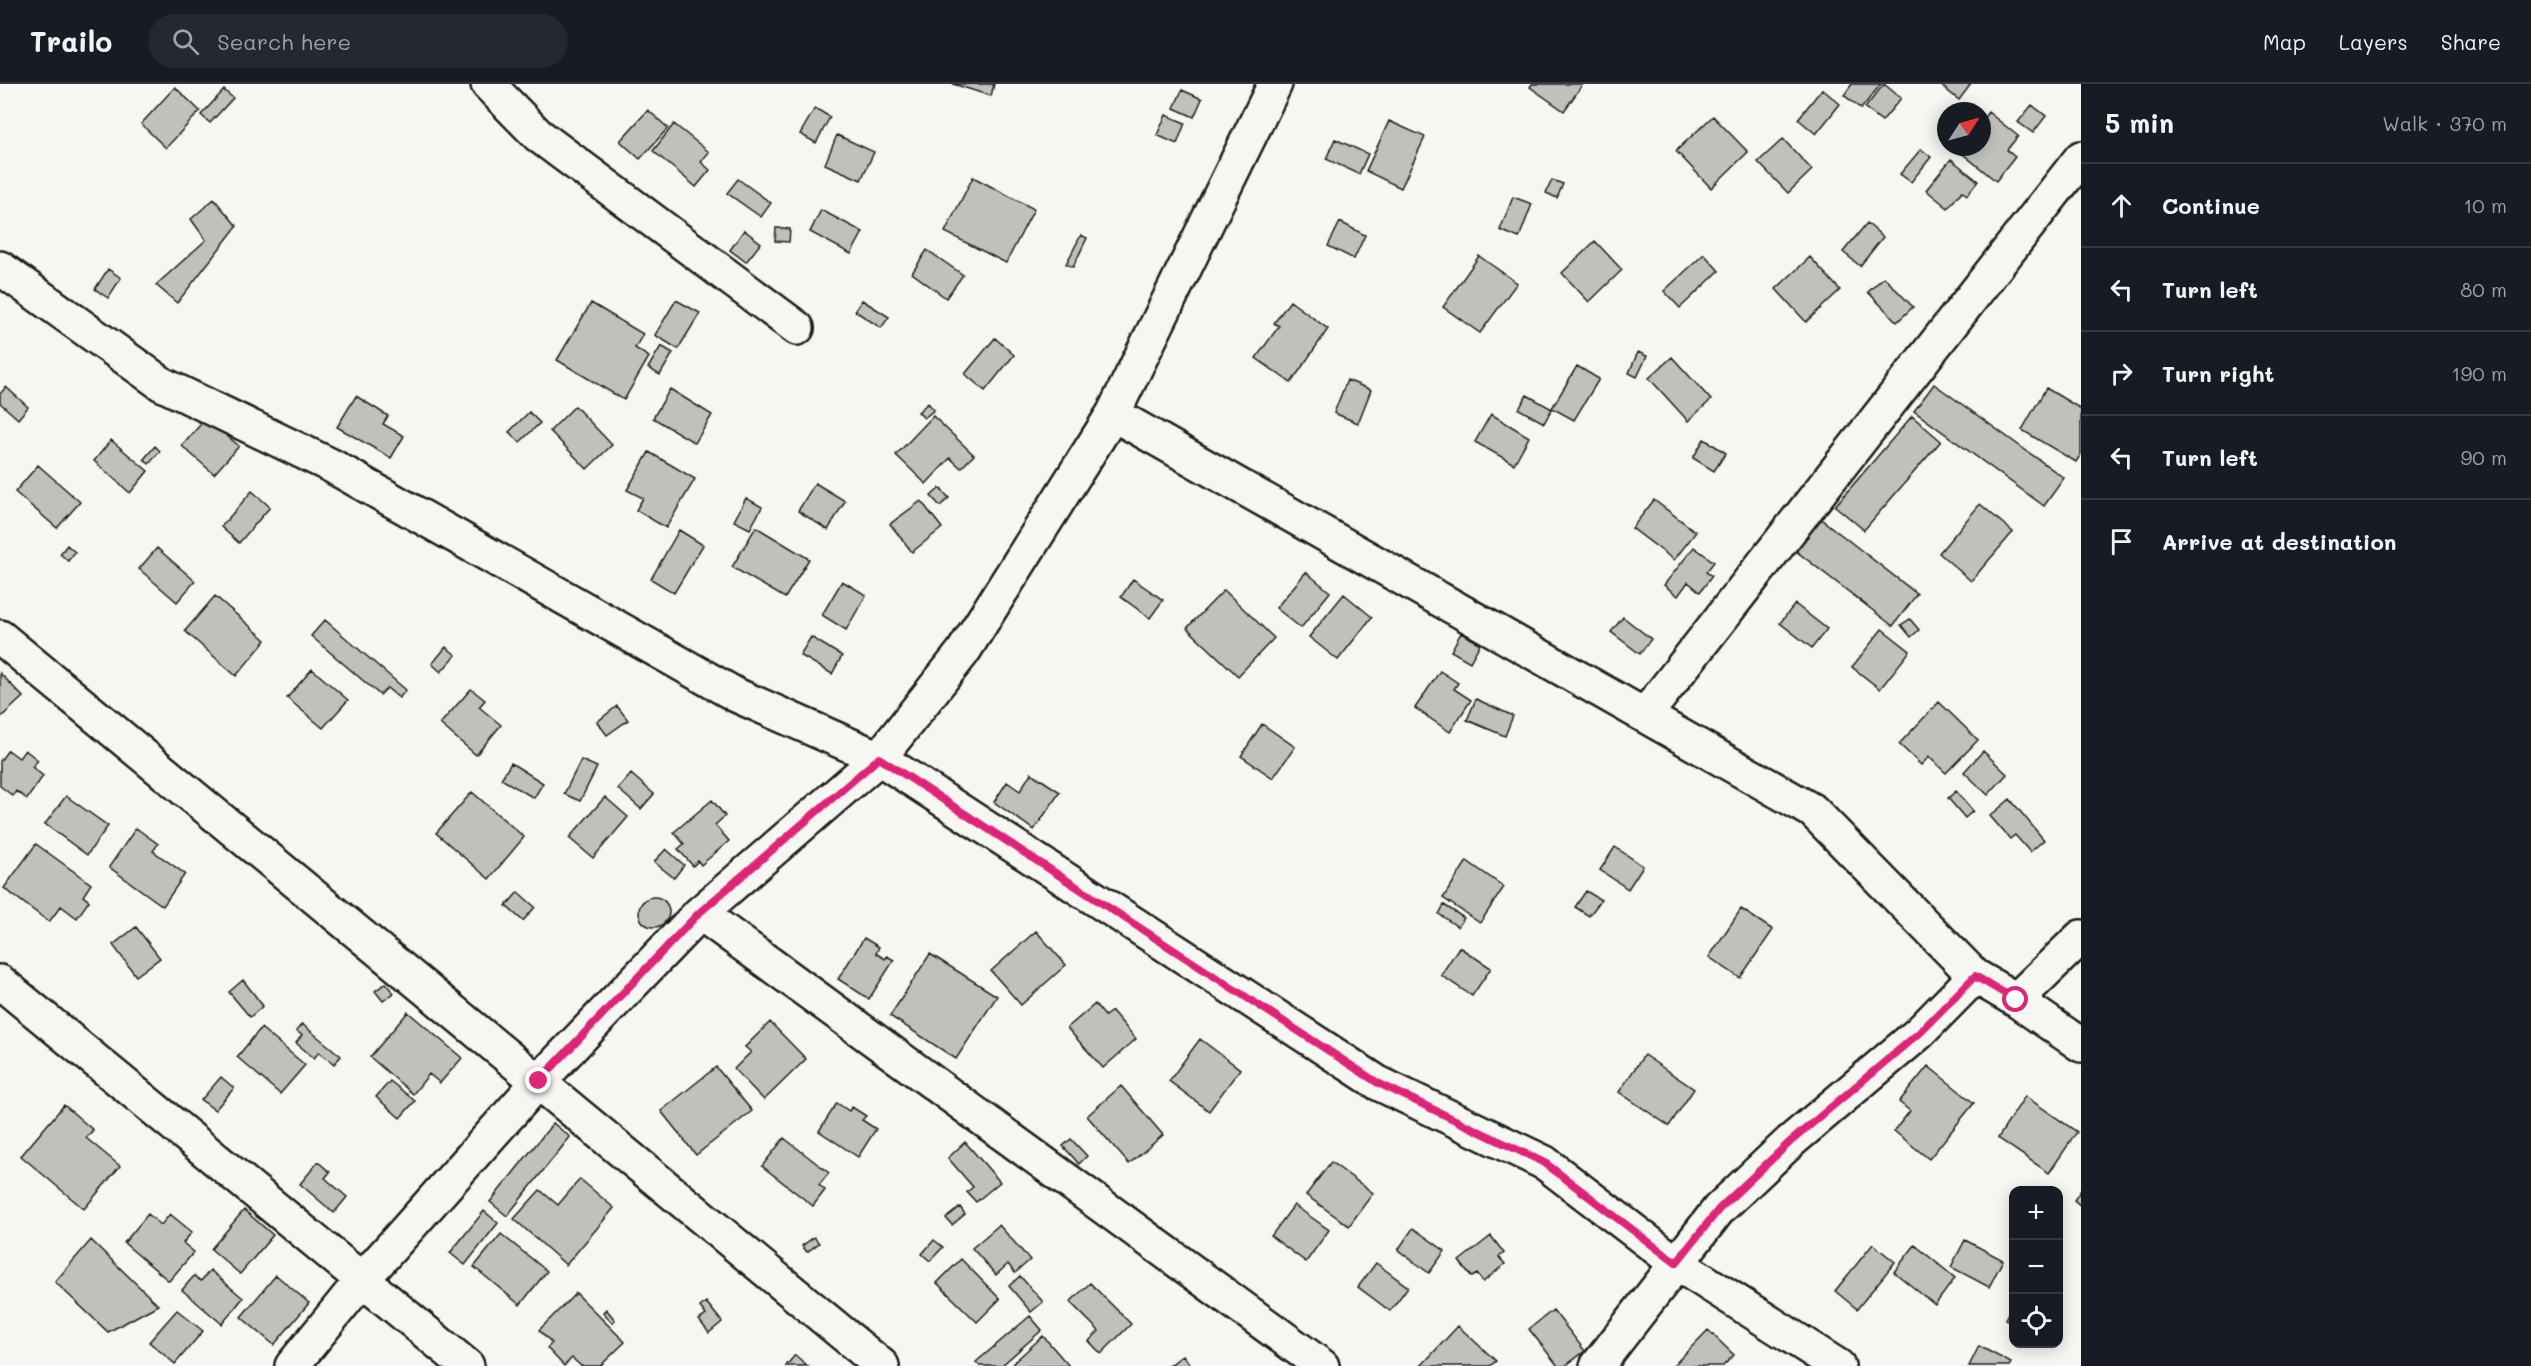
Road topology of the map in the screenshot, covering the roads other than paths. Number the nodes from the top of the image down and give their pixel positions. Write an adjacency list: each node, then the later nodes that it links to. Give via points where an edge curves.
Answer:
1 (488, 84): 5 (street, via 538,135)
2 (1275, 84): 6 (street)
3 (2081, 158): 8 (street)
4 (0, 268): 9 (street, via 162,384 332,466 736,695)
5 (797, 328)
6 (1113, 414): 8 (street); 9 (street, via 963,652)
7 (0, 637): 16 (street)
8 (1645, 715): 12 (street, via 1813,811)
9 (879, 758): 10 (street); 17 (street, via 1378,1083 1545,1163)
10 (699, 913): 16 (street); 22 (street)
11 (2081, 937): 14 (street)
12 (1975, 976): 14 (street); 17 (street, via 1919,1033 1790,1142 1719,1209)
13 (0, 982): 18 (street)
14 (2016, 1000): 15 (street)
15 (2081, 1045)
16 (539, 1081): 18 (street); 21 (street)
17 (1676, 1263): 23 (street); 24 (street)
18 (362, 1280): 19 (street); 20 (street)
19 (292, 1366)
20 (467, 1366)
21 (882, 1366)
22 (1322, 1366)
23 (1597, 1366)
24 (1838, 1366)

